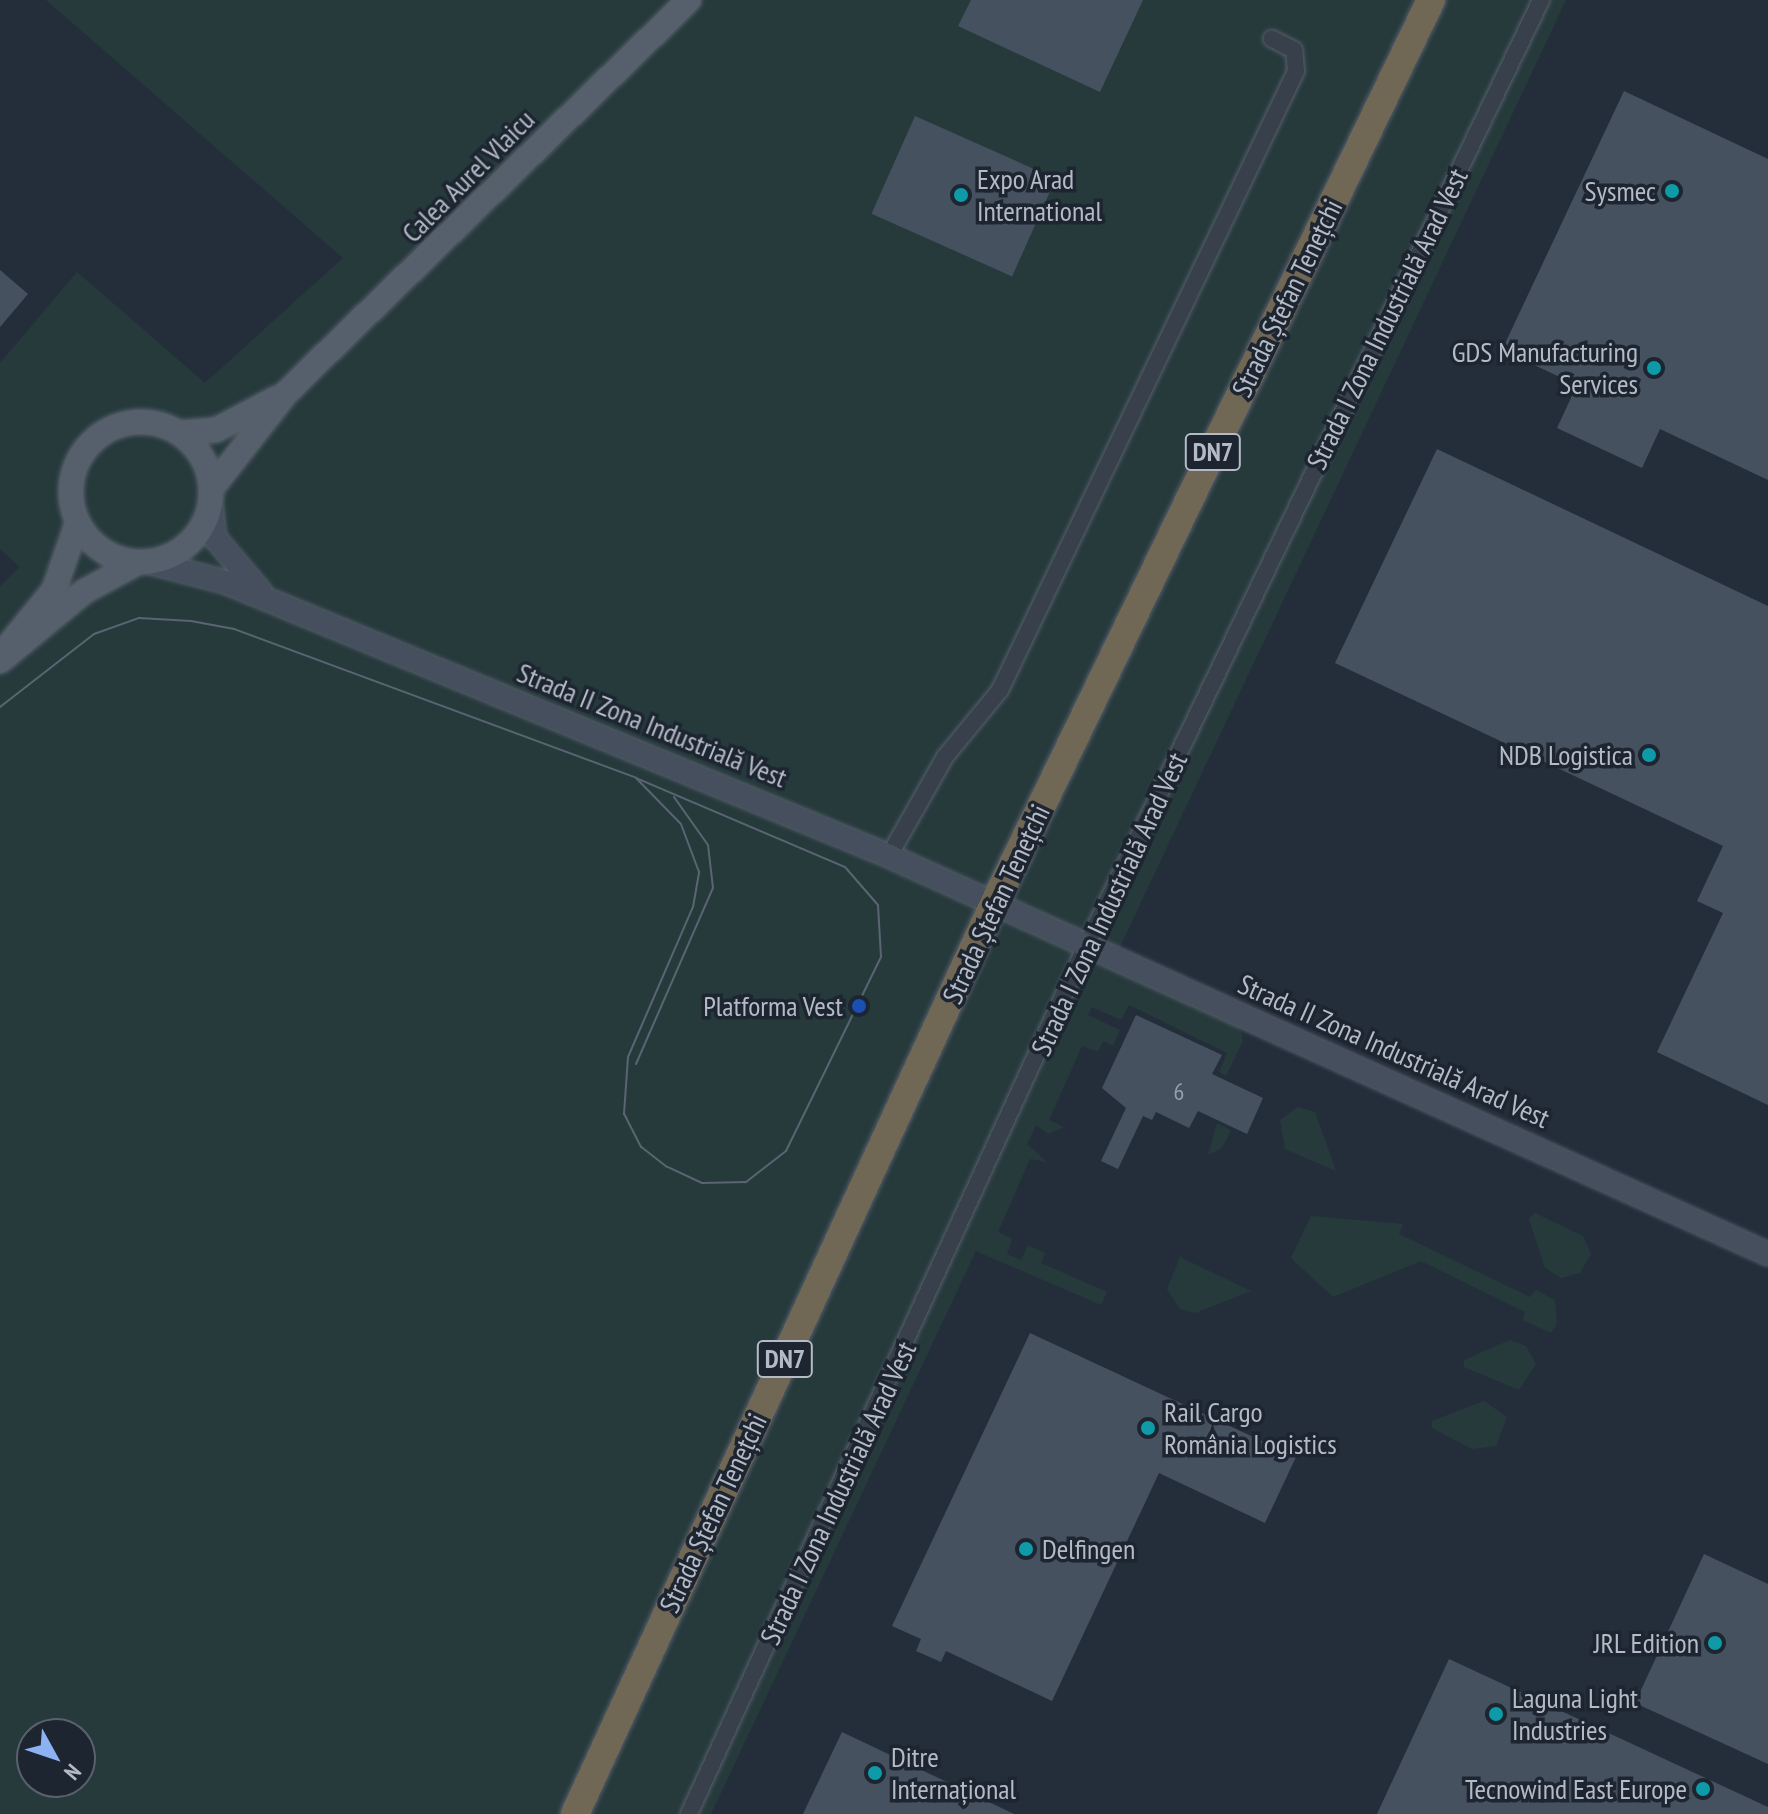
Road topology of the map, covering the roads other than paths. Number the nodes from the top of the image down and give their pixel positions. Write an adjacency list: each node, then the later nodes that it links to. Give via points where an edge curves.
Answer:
1 (689, 0): 5 (main road, Calea Aurel Vlaicu)
2 (1431, 0): 13 (highway, Strada Ștefan Tenețchi / DN7)
3 (1541, 0): 14 (street, Strada I Zona Industrială Arad Vest)
4 (1272, 39): 12 (street, via 1294,50 1296,71 1000,690 945,757)
5 (287, 392): 6 (main road, Calea Aurel Vlaicu, via 216,430); 7 (main road, Calea Aurel Vlaicu)
6 (180, 433): 7 (main road, via 204,460); 8 (main road, Calea Aurel Vlaicu, via 132,422 87,445 70,483)
7 (211, 496): 9 (main road, Calea Aurel Vlaicu, via 190,543); 10 (street, Strada II Zona Industrială Vest, via 227,559)
8 (77, 524): 9 (main road, via 102,551); 11 (main road, Calea Aurel Vlaicu, via 54,590)
9 (144, 563): 10 (street, Strada II Zona Industrială Vest); 11 (main road, Calea Aurel Vlaicu, via 85,591)
10 (284, 608): 12 (street, Strada II Zona Industrială Vest)
11 (0, 658)
12 (889, 856): 13 (street, Strada II Zona Industrială Vest)
13 (994, 904): 14 (street, Strada II Zona Industrială Arad Vest); 16 (highway, Strada Ștefan Tenețchi / DN7)
14 (1086, 946): 15 (street, Strada II Zona Industrială Arad Vest); 17 (street, Strada I Zona Industrială Arad Vest)
15 (1768, 1254)
16 (575, 1814)
17 (689, 1814)

